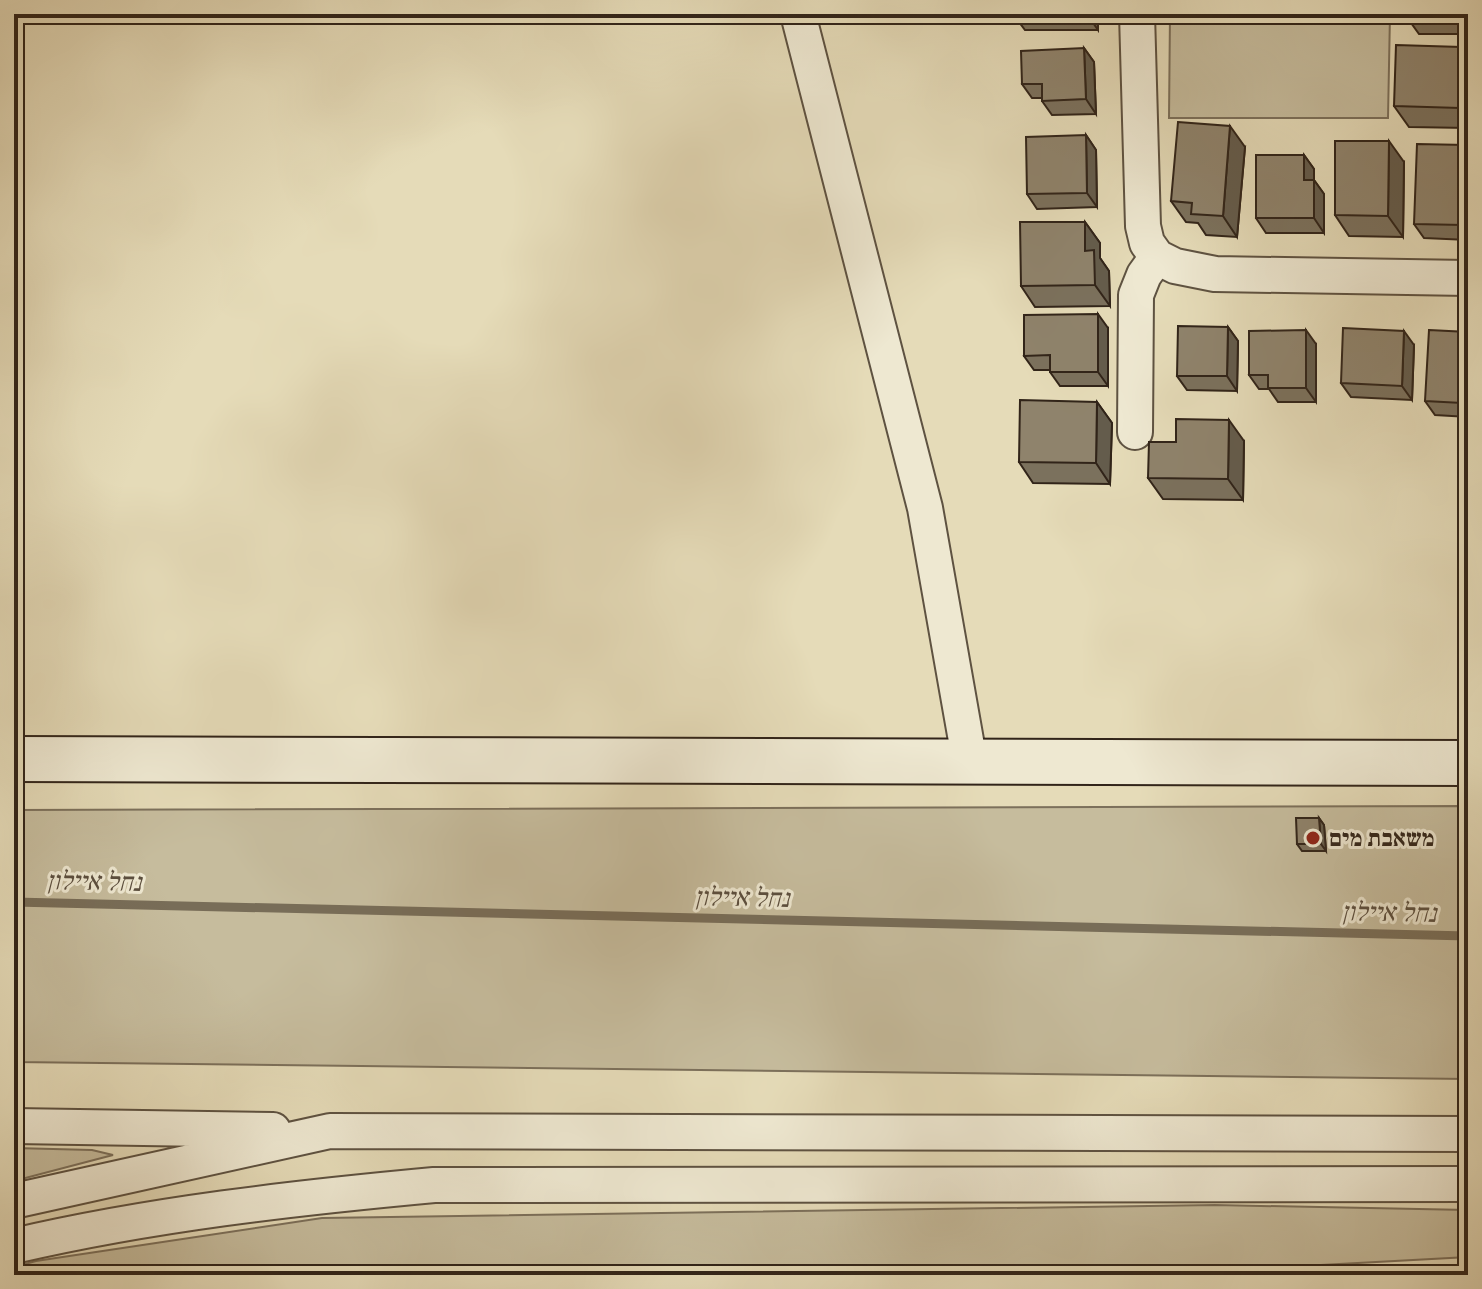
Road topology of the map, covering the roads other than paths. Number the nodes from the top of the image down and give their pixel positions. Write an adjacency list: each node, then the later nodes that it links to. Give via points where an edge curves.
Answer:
1 (798, 14): 7 (street, via 925,508)
2 (1137, 14): 3 (street, via 1143,226)
3 (1157, 257): 4 (street, via 1215,274); 5 (street, via 1136,295)
4 (1468, 278)
5 (1135, 432)
6 (14, 759): 7 (main road)
7 (970, 763): 8 (main road)
8 (1468, 763)
9 (14, 1126): 10 (street)
10 (330, 1131): 11 (street); 13 (street)
11 (1468, 1134)
12 (1468, 1184): 14 (street, via 434,1185 315,1196)
13 (14, 1201)
14 (14, 1246)

